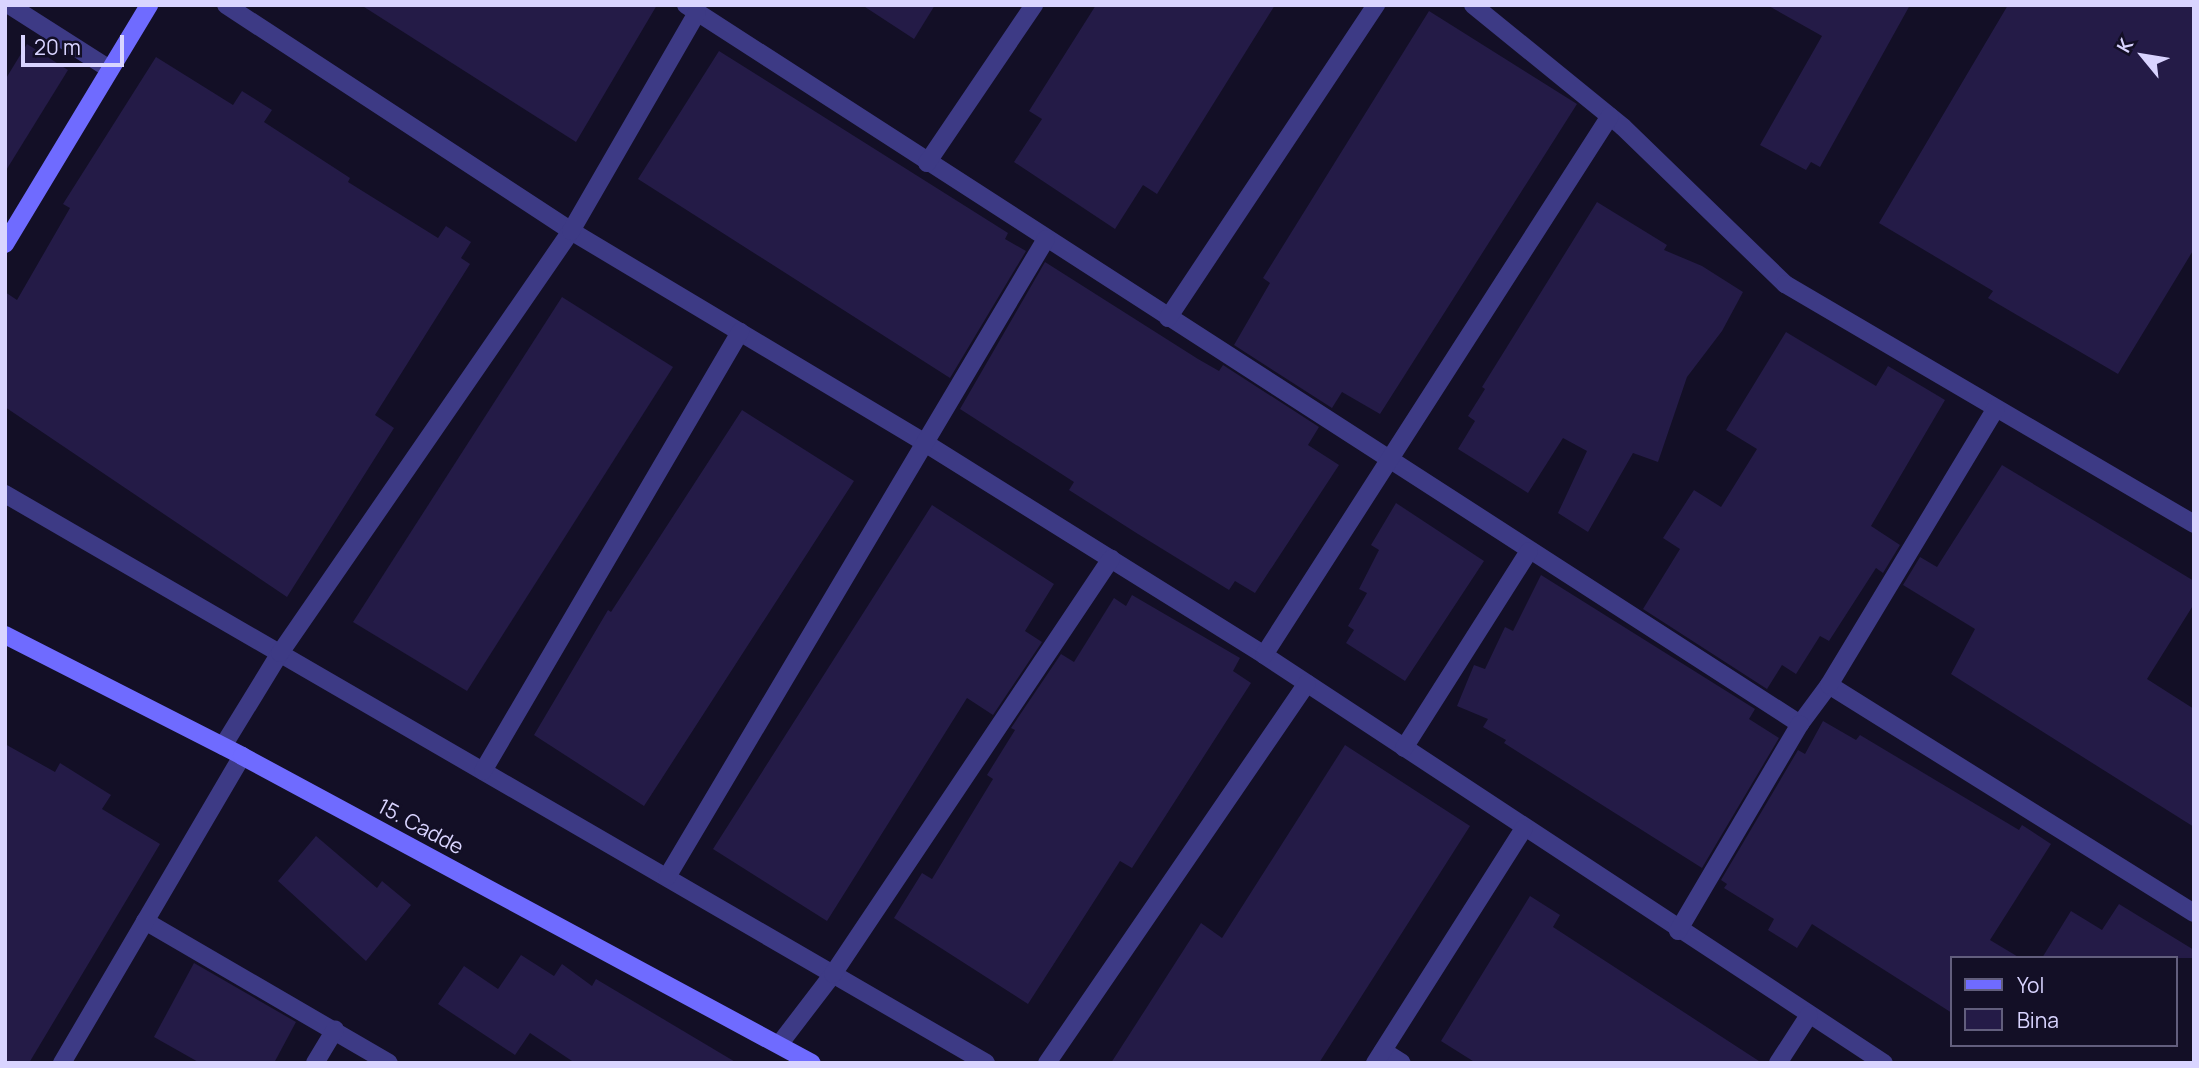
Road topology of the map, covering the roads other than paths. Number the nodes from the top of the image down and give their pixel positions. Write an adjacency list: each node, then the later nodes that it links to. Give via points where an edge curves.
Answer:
1 (9, 5): 8 (street)
2 (149, 5): 8 (main road)
3 (226, 5): 11 (street)
4 (1034, 5): 10 (street)
5 (1376, 5): 14 (street)
6 (1472, 5): 9 (street)
7 (692, 9): 10 (street); 11 (street)
8 (108, 68): 13 (main road)
9 (1610, 116): 16 (street, via 1786,284); 18 (street)
10 (928, 163): 12 (street)
11 (571, 231): 15 (street); 24 (street)
12 (1046, 239): 14 (street); 17 (street)
13 (5, 244)
14 (1168, 317): 18 (street)
15 (740, 332): 17 (street); 32 (street)
16 (1996, 408): 20 (street); 27 (street)
17 (925, 443): 22 (street); 34 (street)
18 (1387, 459): 21 (street); 25 (street)
19 (5, 494): 24 (street)
20 (2194, 524)
21 (1529, 551): 28 (street); 30 (street)
22 (1111, 559): 25 (street); 38 (street)
23 (5, 635): 29 (main road, 15. Cadde)
24 (280, 653): 29 (street); 32 (street)
25 (1264, 655): 26 (street)
26 (1307, 683): 30 (street); 48 (street)
27 (1829, 685): 28 (street); 35 (street)
28 (1801, 724): 37 (street)
29 (223, 746): 31 (main road, 15. Cadde)
30 (1404, 748): 33 (street)
31 (242, 756): 36 (street); 41 (main road, 15. Cadde)
32 (483, 771): 34 (street)
33 (1524, 828): 37 (street); 42 (street)
34 (667, 877): 38 (street)
35 (2194, 914)
36 (145, 921): 40 (street); 43 (street)
37 (1678, 931): 39 (street)
38 (833, 974): 41 (street); 47 (street)
39 (1809, 1015): 50 (street); 51 (street)
40 (335, 1030): 44 (street); 45 (street)
41 (780, 1042): 46 (main road, 15. Cadde)
42 (1379, 1057): 49 (street)
43 (62, 1063)
44 (315, 1063)
45 (389, 1063)
46 (812, 1063)
47 (986, 1063)
48 (1046, 1063)
49 (1402, 1063)
50 (1779, 1063)
51 (1884, 1063)

